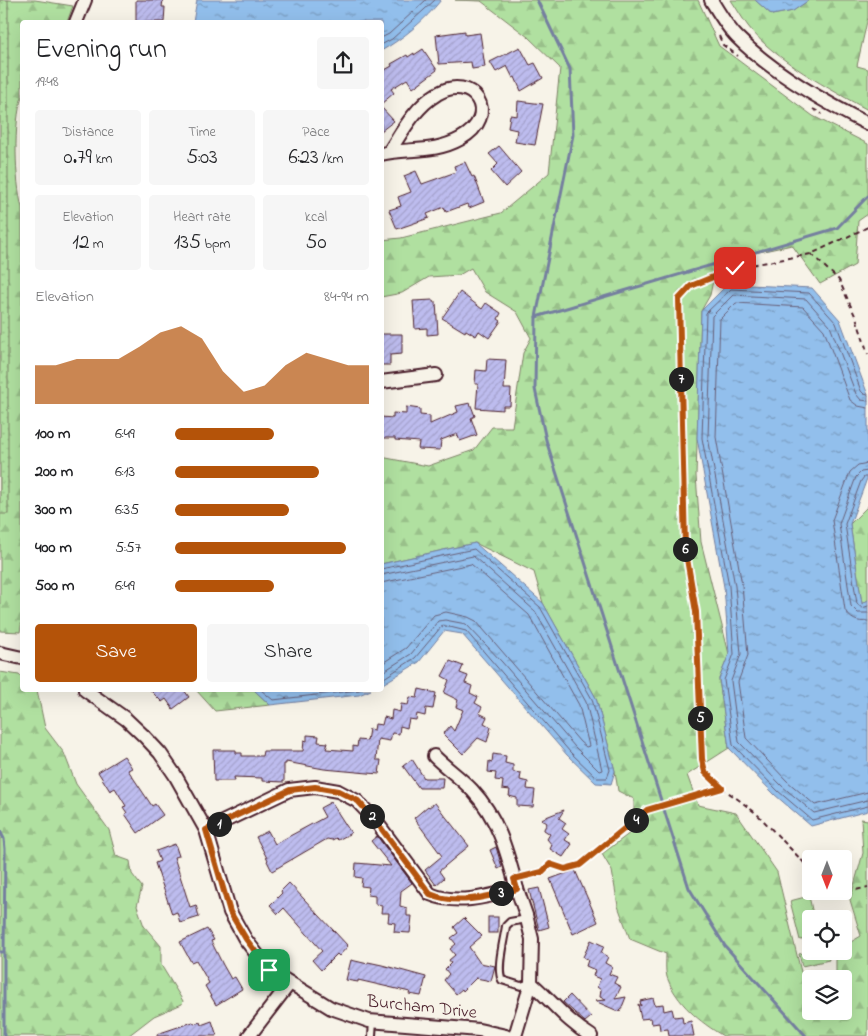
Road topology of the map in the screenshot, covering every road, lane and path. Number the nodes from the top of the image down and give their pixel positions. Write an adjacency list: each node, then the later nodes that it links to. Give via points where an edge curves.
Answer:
1 (85, 0): 3 (street)
2 (711, 0): 4 (street, via 737,37 759,56 802,87)
3 (77, 20)
4 (868, 124)
5 (385, 153): 5 (street, via 444,146 459,139 473,130 479,121 480,101 473,93 455,88 437,94 420,108)
6 (868, 227): 7 (path)
7 (811, 254): 8 (path, via 839,280); 15 (path, via 735,268 691,286 679,299 685,547 696,612 702,759 705,772)
8 (868, 354)
9 (436, 375): 10 (street)
10 (384, 382)
11 (0, 653): 12 (street)
12 (20, 658)
13 (88, 692): 16 (street, Burcham Drive, via 126,719 160,753)
14 (434, 756): 18 (street, via 472,790 492,816 506,847)
15 (722, 788): 17 (path, via 757,814); 18 (path, via 647,810 580,865 565,869 550,864 542,872)
16 (206, 830): 18 (street, via 290,790 315,787 338,791 358,801 375,820 430,894 442,899 462,900 487,897); 23 (street, Burcham Drive, via 230,912 269,970)
17 (802, 861)
18 (516, 884): 21 (street)
19 (868, 887): 20 (path)
20 (852, 891)
21 (527, 919): 22 (street, via 532,939); 22 (lane, via 510,922 506,926 500,976 502,980 521,986)
22 (531, 983): 29 (street); 30 (street, via 575,1027)
23 (290, 984): 24 (street, Burcham Drive, via 331,1008); 26 (street)
24 (374, 1021): 25 (street, Burcham Drive); 27 (lane)
25 (460, 1032): 28 (street, Burcham Drive)
26 (249, 1036)
27 (372, 1036)
28 (506, 1036)
29 (515, 1036)
30 (591, 1036)

